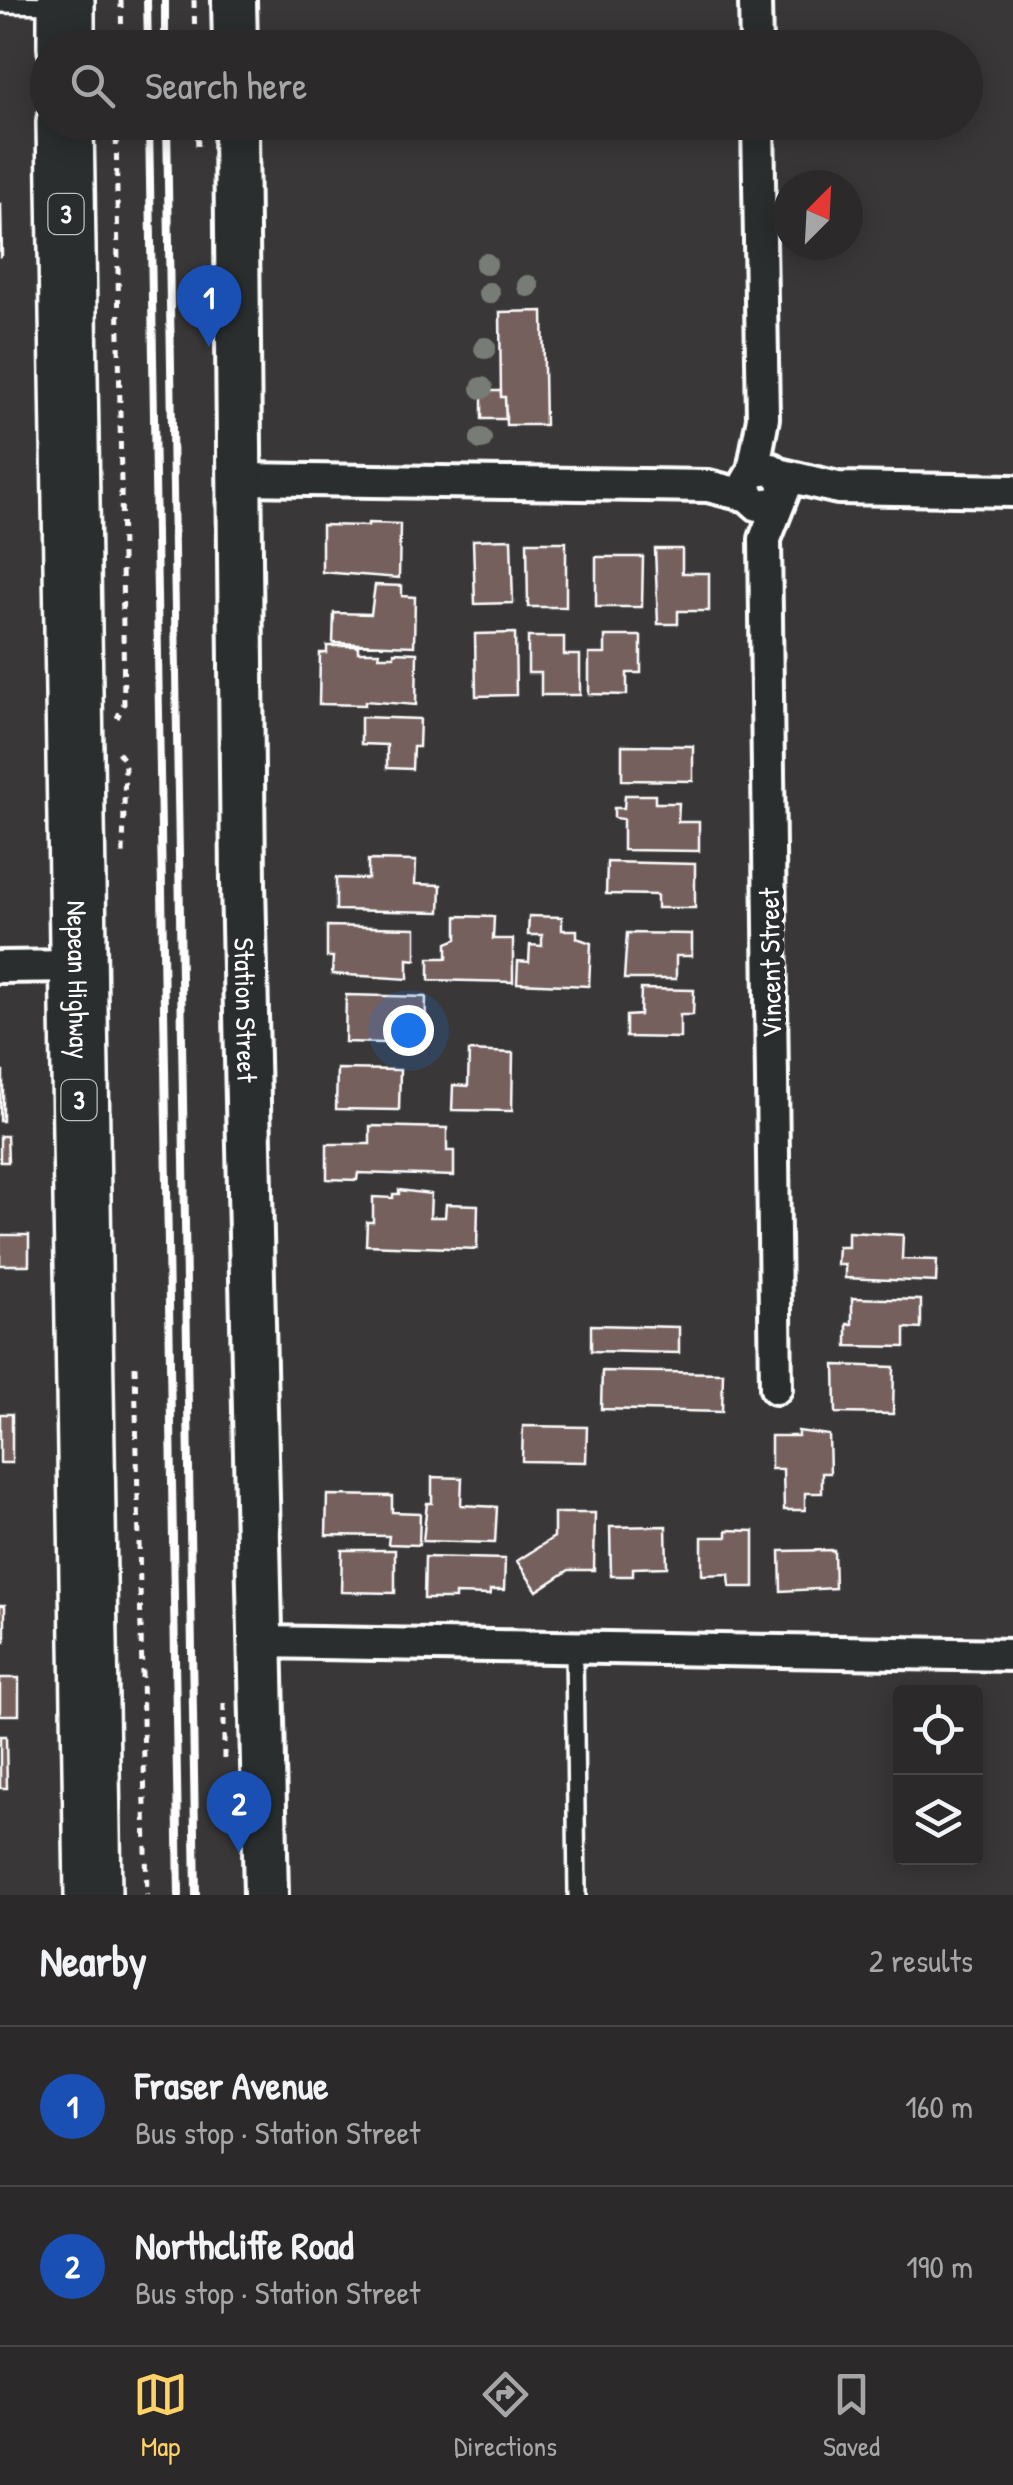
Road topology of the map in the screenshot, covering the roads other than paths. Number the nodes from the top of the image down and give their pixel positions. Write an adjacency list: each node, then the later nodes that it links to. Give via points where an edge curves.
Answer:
1 (234, 0): 5 (street)
2 (756, 0): 6 (street)
3 (0, 4): 4 (lane)
4 (66, 17)
5 (235, 30)
6 (756, 30)
7 (65, 140): 13 (highway, Nepean Highway / 3)
8 (236, 140): 10 (street, Station Street)
9 (758, 140): 11 (street, Vincent Street)
10 (241, 479): 11 (street); 16 (street, Station Street)
11 (765, 486): 12 (street); 15 (street, Vincent Street)
12 (1013, 491)
13 (77, 966): 14 (street); 19 (highway, Nepean Highway / 3)
14 (0, 967)
15 (776, 1388)
16 (262, 1642): 17 (street); 20 (street, Station Street)
17 (574, 1647): 18 (street); 21 (lane)
18 (1013, 1654)
19 (93, 1895)
20 (266, 1895)
21 (578, 1895)

